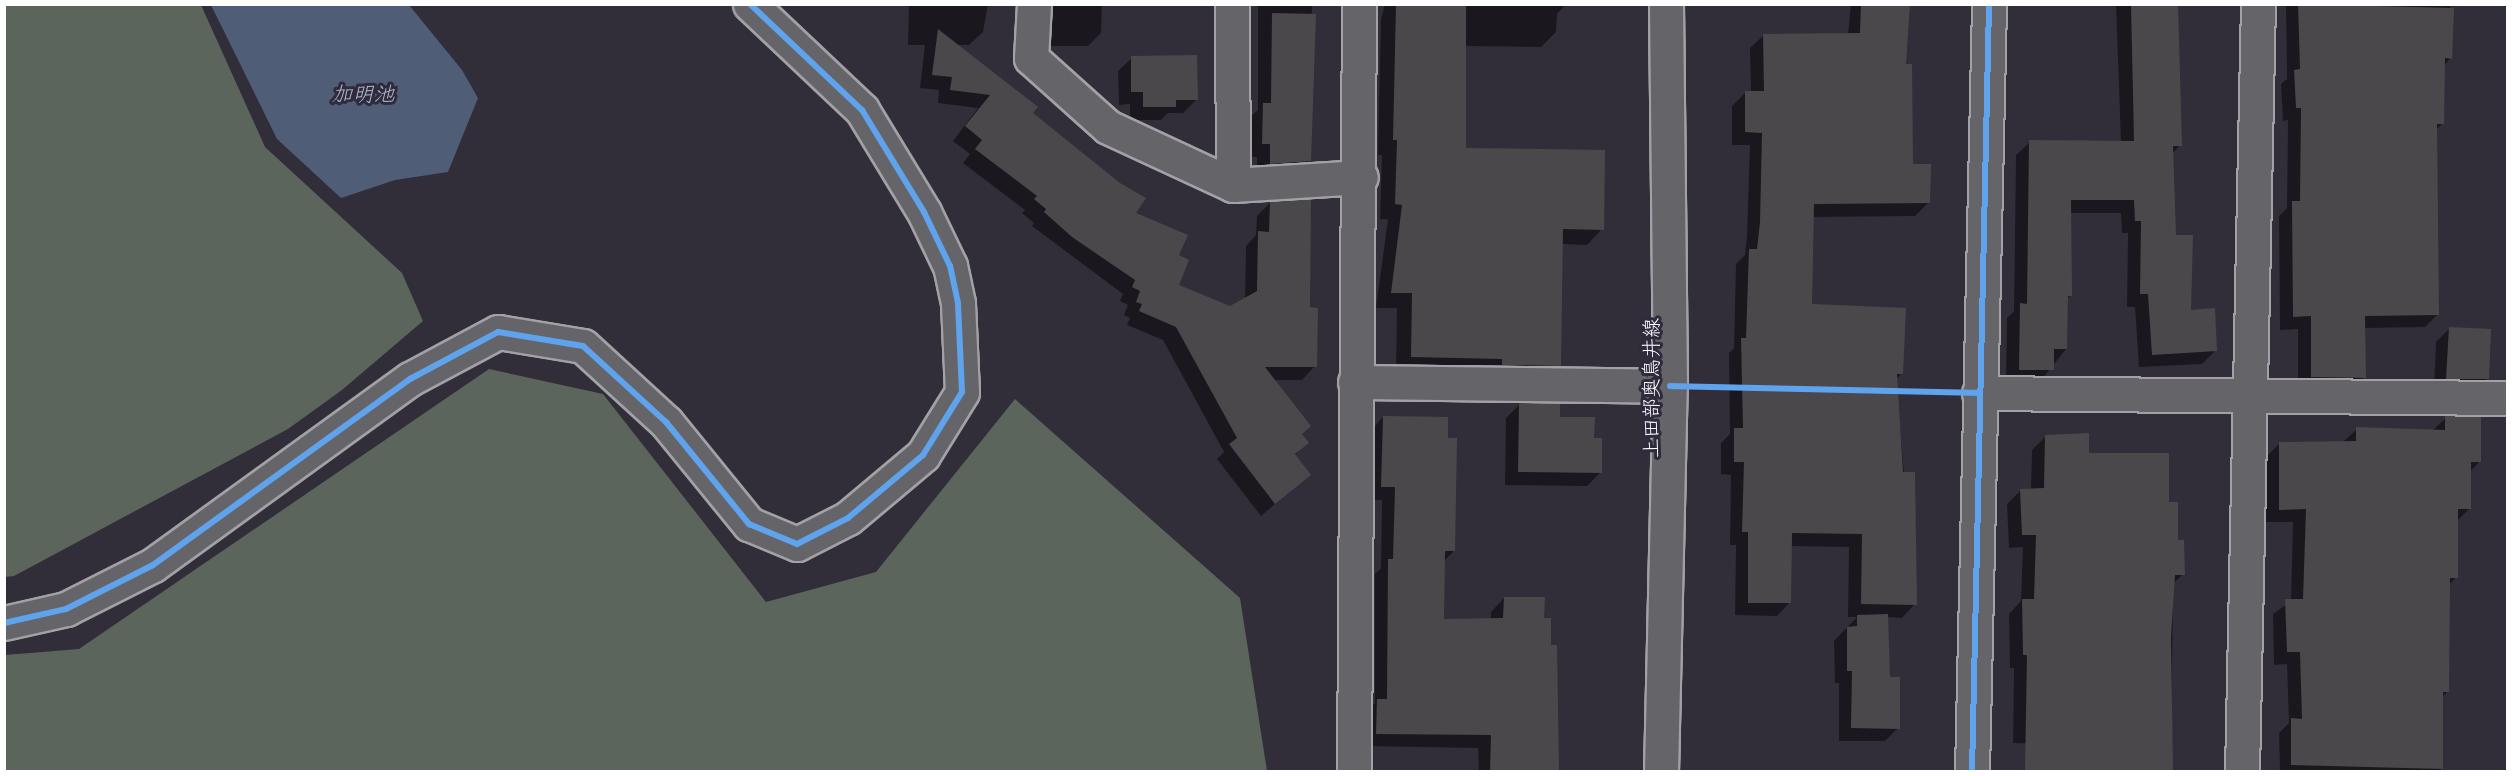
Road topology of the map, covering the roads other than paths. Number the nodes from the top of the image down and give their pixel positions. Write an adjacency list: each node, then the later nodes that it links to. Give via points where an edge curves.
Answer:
1 (750, 4): 15 (street, via 862,110 924,212 950,266 958,303 962,392 923,456 848,518 797,544 749,524 666,422 583,346 498,332 410,379 153,566 66,609)
2 (1034, 4): 9 (street, via 1031,58 1108,127)
3 (1232, 4): 9 (street)
4 (1359, 4): 8 (street)
5 (1666, 4): 11 (street, 上田部奥鳥井線)
6 (1989, 4): 12 (street)
7 (2258, 4): 13 (street)
8 (1361, 177): 9 (street); 10 (street)
9 (1233, 185)
10 (1355, 382): 11 (street); 16 (street)
11 (1670, 386): 17 (street, 上田部奥鳥井線)
12 (1979, 393): 13 (street); 18 (street)
13 (2252, 395): 14 (street); 19 (street)
14 (2508, 398)
15 (4, 623)
16 (1354, 771)
17 (1661, 771)
18 (1972, 771)
19 (2242, 771)

